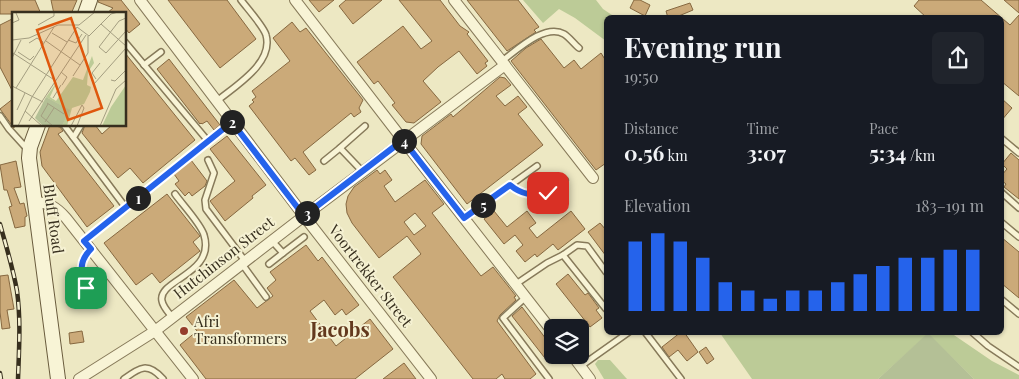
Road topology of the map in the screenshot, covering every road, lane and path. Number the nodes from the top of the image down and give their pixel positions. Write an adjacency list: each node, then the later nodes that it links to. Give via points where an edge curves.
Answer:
1 (90, 0): 6 (main road)
2 (140, 0): 12 (street, Voortrekker Street)
3 (241, 0): 12 (lane, via 266,35 267,48 262,61 250,75)
4 (295, 0): 20 (street)
5 (454, 0): 10 (street)
6 (86, 12)
7 (126, 43): 11 (lane)
8 (579, 48): 10 (lane, via 564,34 553,31 541,33)
9 (160, 52): 11 (lane)
10 (503, 63): 20 (street, Hutchinson Street); 30 (street)
11 (144, 64): 22 (lane)
12 (217, 101): 14 (street, Voortrekker Street)
13 (0, 116): 24 (lane)
14 (232, 122): 22 (lane); 38 (street, Voortrekker Street)
15 (38, 126): 24 (main road, Bluff Road)
16 (65, 126): 19 (lane)
17 (80, 126): 19 (lane)
18 (365, 126): 23 (lane)
19 (73, 136): 36 (lane)
20 (403, 140): 29 (street, Hutchinson Street); 39 (street)
21 (1004, 140): 25 (lane)
22 (208, 141): 36 (lane)
23 (340, 148): 27 (lane); 29 (lane)
24 (30, 152): 35 (main road, Bluff Road)
25 (1019, 153)
26 (208, 160): 47 (lane, via 214,172 205,200 206,209)
27 (324, 161)
28 (537, 166): 32 (lane)
29 (362, 172): 38 (street, Hutchinson Street)
30 (593, 178)
31 (565, 180): 32 (lane, via 548,193 535,196 517,191)
32 (510, 185): 39 (lane)
33 (175, 194): 57 (lane, via 204,233 206,250 199,264 161,296 162,304)
34 (1004, 195): 37 (lane)
35 (34, 202): 44 (street, via 45,202 58,209); 66 (main road, Bluff Road)
36 (126, 208): 44 (lane)
37 (1019, 208)
38 (304, 216): 43 (street, Hutchinson Street); 70 (street, Voortrekker Street)
39 (464, 218): 50 (street)
40 (1004, 224): 42 (lane)
41 (304, 237): 45 (lane)
42 (1019, 237)
43 (271, 240): 45 (lane); 47 (street, Hutchinson Street)
44 (88, 245): 51 (lane, via 81,265); 59 (street)
45 (283, 253): 48 (lane)
46 (563, 255): 49 (lane, via 577,245 587,246); 50 (lane); 55 (lane)
47 (243, 262): 52 (lane); 57 (street, Hutchinson Street)
48 (269, 264)
49 (604, 269)
50 (516, 284): 53 (street)
51 (86, 288)
52 (266, 297)
53 (526, 297): 58 (street); 71 (lane, via 503,318)
54 (1004, 302): 56 (lane)
55 (604, 306)
56 (1019, 314)
57 (172, 318): 59 (street, Hutchinson Street)
58 (544, 321)
59 (155, 331): 65 (street, Hutchinson Street); 69 (street)
60 (624, 335): 64 (lane)
61 (647, 335): 73 (lane)
62 (975, 335): 63 (lane)
63 (1019, 367)
64 (585, 373): 72 (street)
65 (82, 378)
66 (58, 379)
67 (124, 379): 68 (lane, via 150,367)
68 (162, 379)
69 (192, 379)
70 (431, 379)
71 (549, 379)
72 (575, 379)
73 (682, 379)

